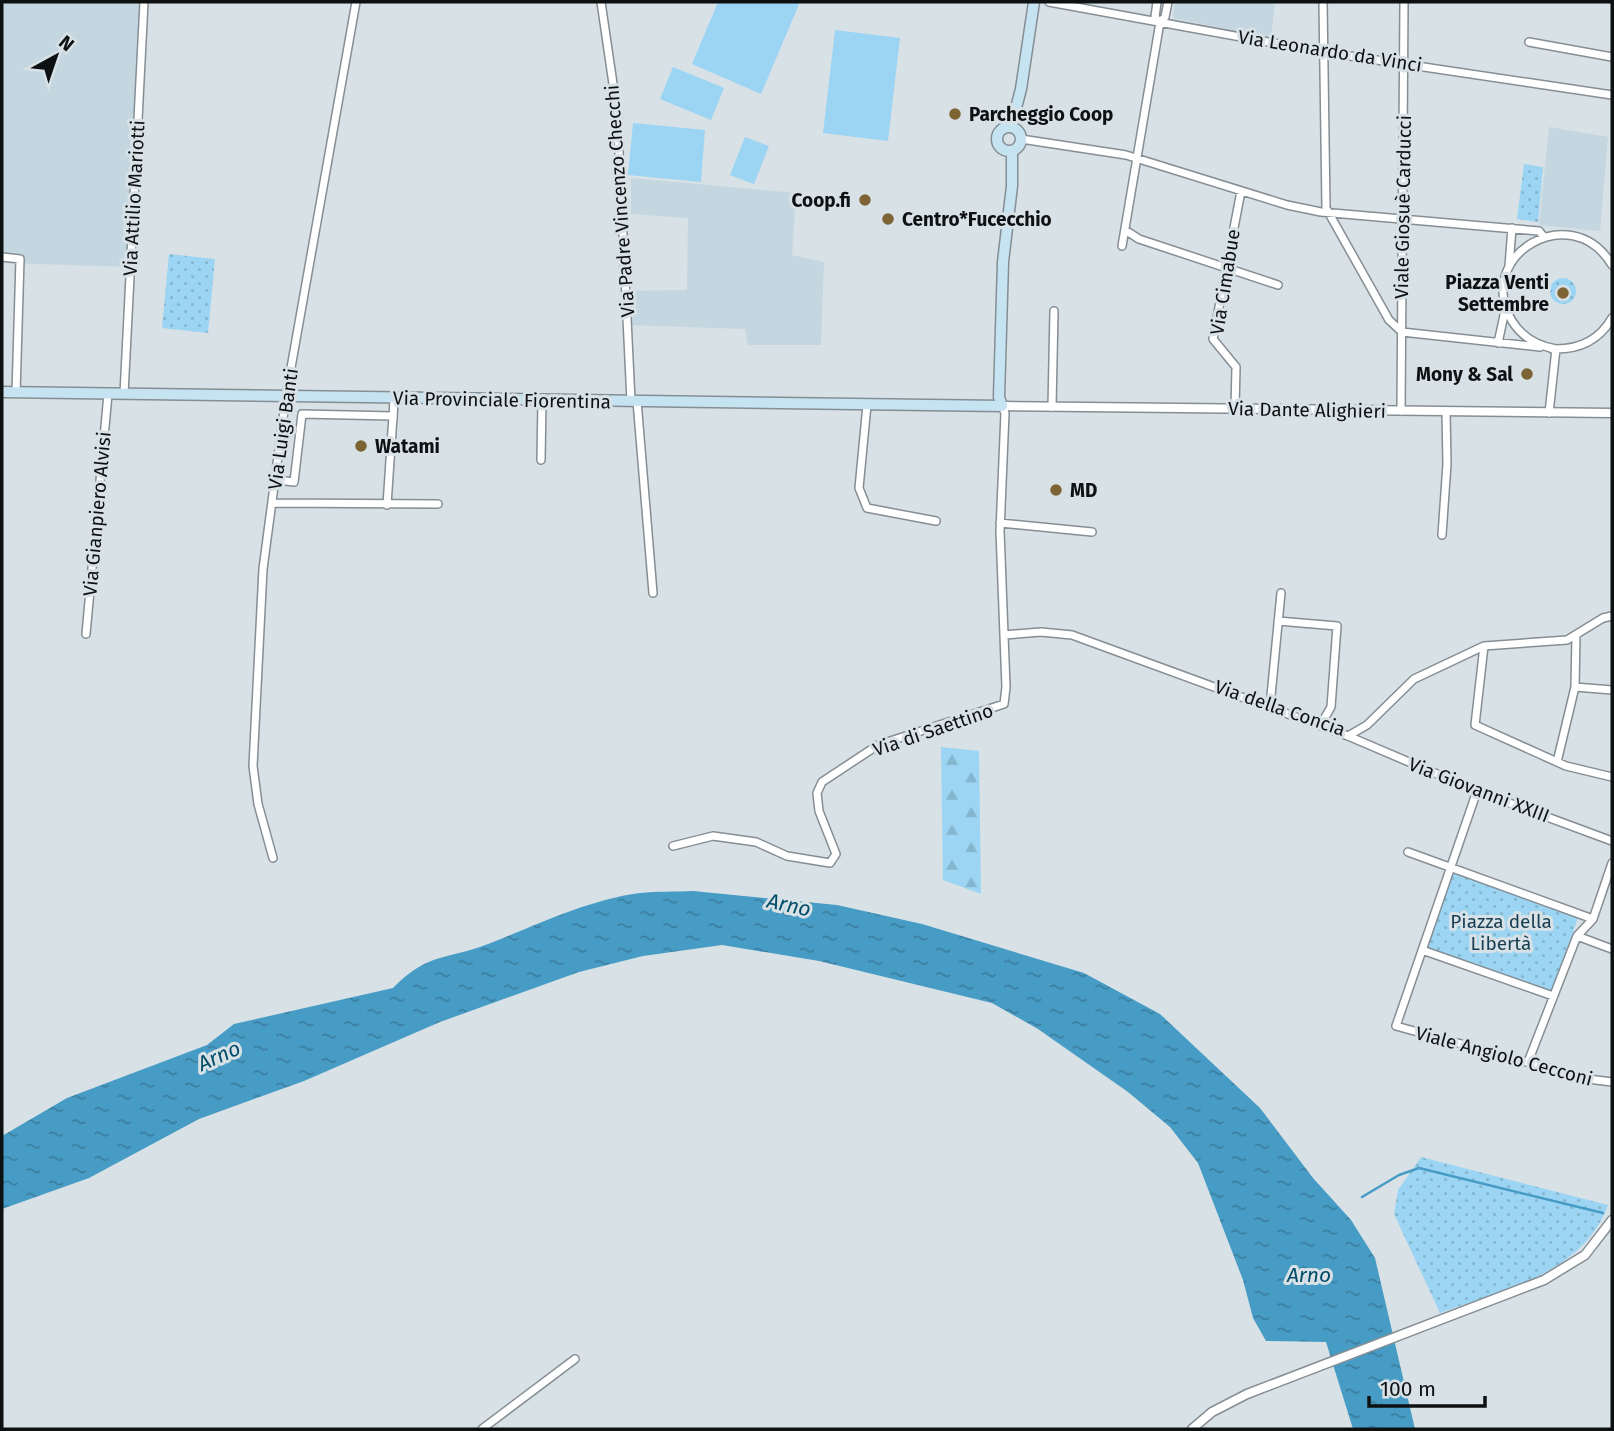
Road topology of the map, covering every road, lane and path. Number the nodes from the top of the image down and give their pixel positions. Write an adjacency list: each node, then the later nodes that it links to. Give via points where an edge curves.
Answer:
1 (144, 2): 42 (street, Via Attilio Mariotti)
2 (356, 2): 43 (street, Via Luigi Banti)
3 (601, 2): 46 (street, Via Padre Vincenzo Checchi, via 617,111)
4 (1034, 2): 16 (main road)
5 (1049, 2): 10 (street, Via Leonardo da Vinci)
6 (1157, 2): 10 (street, via 1155,17)
7 (1168, 2): 10 (street)
8 (1322, 2): 12 (street)
9 (1404, 2): 14 (street, Viale Giosuè Carducci)
10 (1160, 22): 12 (street, Via Leonardo da Vinci); 19 (street)
11 (1530, 42): 13 (street)
12 (1323, 52): 14 (street, Via Leonardo da Vinci); 21 (street, via 1324,198)
13 (1612, 57)
14 (1405, 63): 15 (street, Via Leonardo da Vinci); 22 (street, Viale Giosuè Carducci)
15 (1612, 95)
16 (1011, 127): 17 (main road); 18 (main road, via 1001,130 998,140 1001,148)
17 (1021, 139): 18 (main road); 19 (street)
18 (1012, 150): 48 (main road, via 1003,262)
19 (1138, 159): 20 (street); 24 (street)
20 (1241, 191): 21 (street); 30 (street, Via Cimabue)
21 (1329, 213): 22 (street); 36 (street, via 1389,320)
22 (1403, 218): 23 (street); 36 (street, Viale Giosuè Carducci)
23 (1512, 228): 25 (street, via 1539,231); 31 (street)
24 (1125, 230): 26 (street); 30 (street, via 1139,239)
25 (1544, 237): 27 (street, via 1578,237); 31 (street, via 1522,250)
26 (1122, 246)
27 (1609, 256): 29 (street)
28 (2, 257): 40 (street, via 20,258)
29 (1612, 265)
30 (1225, 267): 32 (street); 50 (street, Via Cimabue, via 1213,339 1236,367)
31 (1509, 268): 33 (street)
32 (1278, 285)
33 (1506, 306): 37 (street); 38 (street, via 1523,334)
34 (1054, 311): 49 (street)
35 (1612, 318): 38 (street, via 1589,342)
36 (1402, 332): 37 (street); 51 (street, Viale Giosuè Carducci)
37 (1498, 343): 38 (street)
38 (1556, 349): 53 (street)
39 (2, 392): 40 (main road, Via Provinciale Fiorentina)
40 (16, 393): 41 (main road, Via Provinciale Fiorentina)
41 (108, 394): 42 (main road, Via Provinciale Fiorentina); 69 (street, Via Gianpiero Alvisi)
42 (124, 394): 43 (main road, Via Provinciale Fiorentina)
43 (286, 396): 44 (main road, Via Provinciale Fiorentina); 57 (street, Via Luigi Banti)
44 (394, 398): 45 (main road, Via Provinciale Fiorentina); 55 (street)
45 (542, 400): 46 (main road, Via Provinciale Fiorentina); 56 (street)
46 (634, 401): 47 (main road, Via Provinciale Fiorentina); 65 (street, Via Padre Vincenzo Checchi)
47 (867, 405): 48 (main road, Via Provinciale Fiorentina); 61 (street, via 859,488 867,508)
48 (1002, 406): 49 (street, Via Dante Alighieri); 62 (street, Via di Saettino)
49 (1052, 407): 50 (street, Via Dante Alighieri)
50 (1235, 409): 51 (street, Via Dante Alighieri)
51 (1401, 411): 52 (street, Via Dante Alighieri)
52 (1446, 412): 53 (street, Via Dante Alighieri); 64 (street)
53 (1549, 413): 54 (street, Via Dante Alighieri)
54 (1612, 414)
55 (393, 416): 57 (street, via 302,414 294,482); 60 (street)
56 (541, 460)
57 (277, 480): 58 (street, Via Luigi Banti)
58 (273, 503): 60 (street); 84 (street, Via Luigi Banti, via 264,569 253,766)
59 (438, 504): 60 (street)
60 (387, 505)
61 (936, 521)
62 (1000, 523): 63 (street); 70 (street, Via di Saettino)
63 (1092, 531)
64 (1442, 535)
65 (653, 593)
66 (1281, 593): 68 (street)
67 (1612, 616): 71 (street, Via della Concia)
68 (1278, 621): 75 (street); 76 (street, via 1337,626 1331,707)
69 (86, 634)
70 (1004, 635): 75 (street, Via della Concia, via 1072,635); 82 (street, Via di Saettino, via 1006,687 1000,707 878,745 822,782 817,793 819,811 836,854 830,863 787,856 756,842 713,836)
71 (1576, 635): 72 (street, Via della Concia, via 1553,643); 73 (street)
72 (1483, 646): 77 (street, Via della Concia, via 1414,678 1367,724); 78 (street, via 1475,725)
73 (1575, 687): 74 (street); 78 (street)
74 (1612, 690)
75 (1270, 706): 76 (street, Via della Concia)
76 (1320, 726): 77 (street, Via della Concia)
77 (1348, 736): 80 (street, Via Giovanni XXIII)
78 (1557, 762): 79 (street)
79 (1612, 777)
80 (1477, 791): 81 (street, Via Giovanni XXIII); 86 (street)
81 (1612, 841)
82 (673, 846)
83 (1408, 852): 86 (street)
84 (273, 858)
85 (1612, 863): 87 (street)
86 (1451, 868): 87 (street); 90 (street)
87 (1593, 919): 88 (street)
88 (1577, 936): 89 (street); 91 (street)
89 (1612, 949)
90 (1422, 950): 91 (street); 92 (street, Viale Angiolo Cecconi, via 1396,1027)
91 (1553, 996): 92 (street)
92 (1528, 1062): 93 (street, Viale Angiolo Cecconi)
93 (1612, 1082)
94 (1612, 1220): 97 (street, via 1585,1255 1544,1280 1247,1394)
95 (575, 1359): 96 (street)
96 (482, 1429)
97 (1192, 1429)

